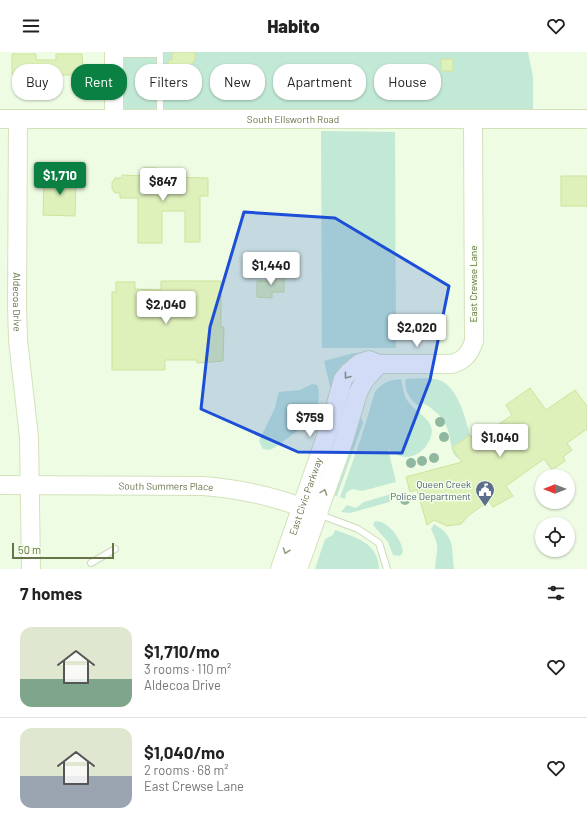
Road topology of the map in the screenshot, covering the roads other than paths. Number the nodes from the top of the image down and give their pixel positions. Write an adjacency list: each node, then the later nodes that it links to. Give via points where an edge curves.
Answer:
1 (114, 53): 4 (street); 5 (lane, via 160,54)
2 (0, 119): 3 (street, South Ellsworth Road)
3 (18, 119): 4 (street, South Ellsworth Road); 9 (street, Aldecoa Drive, via 17,313 29,437)
4 (114, 119): 5 (street, South Ellsworth Road)
5 (160, 119): 7 (street, South Ellsworth Road)
6 (587, 119): 7 (street, South Ellsworth Road)
7 (473, 120): 8 (street, East Crewse Lane, via 474,341 471,351 459,362 452,364)
8 (379, 364): 11 (street, East Civic Parkway, via 369,360 349,372 343,379)
9 (29, 485): 10 (street, South Summers Place); 11 (street, South Summers Place, via 231,488); 14 (street, Aldecoa Drive)
10 (0, 486)
11 (309, 510): 15 (street, East Civic Parkway, one-way to 15); 16 (street, East Civic Parkway); 17 (lane, via 358,529 379,543)
12 (115, 549): 13 (lane)
13 (91, 563)
14 (31, 569)
15 (280, 569)
16 (298, 569)
17 (387, 569)

